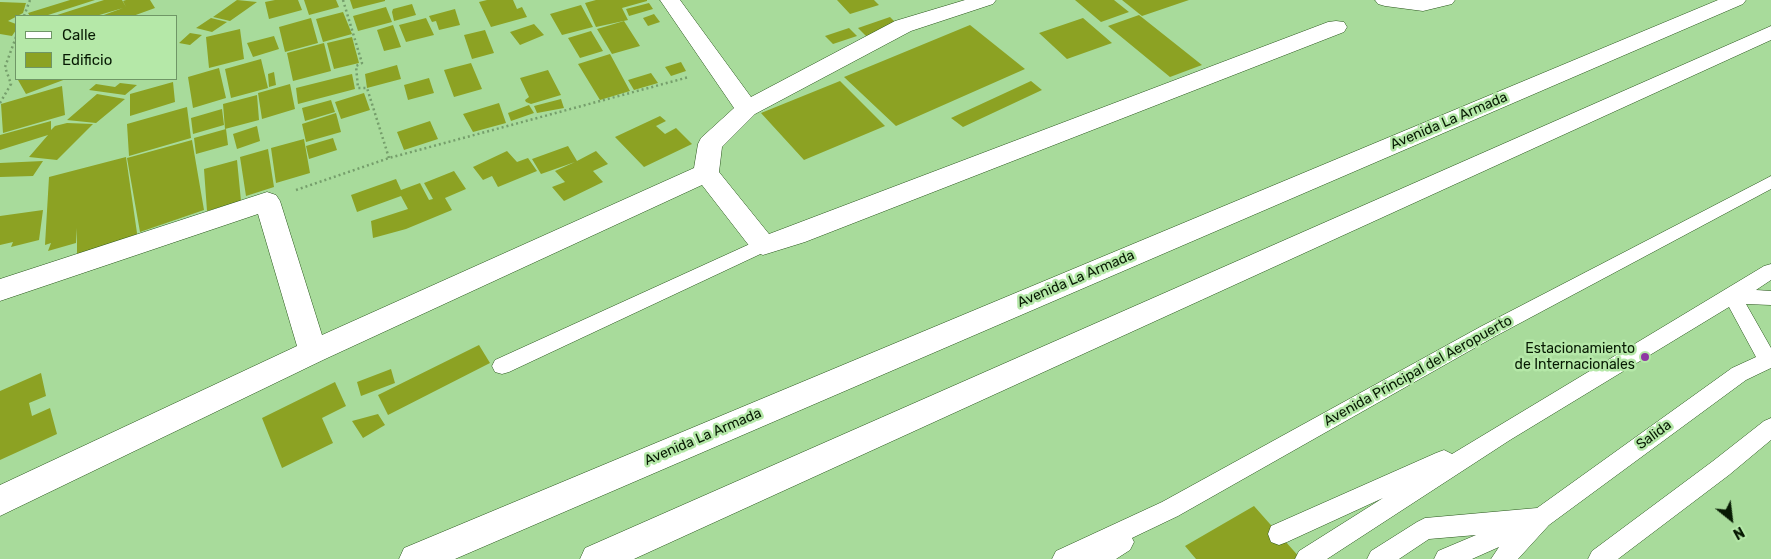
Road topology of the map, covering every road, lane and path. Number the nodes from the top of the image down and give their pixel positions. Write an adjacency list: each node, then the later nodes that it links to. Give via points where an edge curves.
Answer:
1 (30, 0): 8 (path)
2 (343, 0): 15 (path, via 362,63 356,66 358,88 368,88)
3 (670, 0): 12 (main road)
4 (986, 0): 14 (main road, via 903,26)
5 (1385, 0): 6 (main road, via 1423,5)
6 (1445, 0)
7 (1736, 0): 33 (main road, Avenida La Armada)
8 (24, 15)
9 (1336, 27): 19 (main road, via 796,235)
10 (1771, 32): 34 (main road)
11 (15, 39): 13 (path, via 5,67 11,84)
12 (719, 69): 14 (main road); 15 (path)
13 (0, 103)
14 (747, 109): 16 (main road, via 710,144)
15 (389, 158): 18 (path)
16 (706, 173): 19 (main road); 24 (main road)
17 (1771, 182): 30 (lane, Avenida Principal del Aeropuerto, via 1487,332)
18 (267, 201): 21 (main road); 24 (main road)
19 (762, 245): 26 (lane)
20 (1771, 271): 22 (lane)
21 (0, 290)
22 (1732, 296): 23 (lane); 25 (lane); 28 (lane)
23 (1771, 298)
24 (313, 352): 29 (main road)
25 (1769, 359): 31 (lane, Salida, via 1739,374)
26 (502, 366)
27 (1771, 427): 41 (lane)
28 (1502, 434): 32 (lane); 37 (lane)
29 (0, 501)
30 (1170, 509): 35 (lane, Avenida Principal del Aeropuerto); 36 (lane)
31 (1540, 518): 38 (lane, via 1424,529); 39 (lane); 40 (lane)
32 (1279, 534)
33 (416, 559)
34 (597, 559)
35 (1064, 559)
36 (1096, 559)
37 (1307, 559)
38 (1379, 559)
39 (1446, 559)
40 (1502, 559)
41 (1600, 559)

